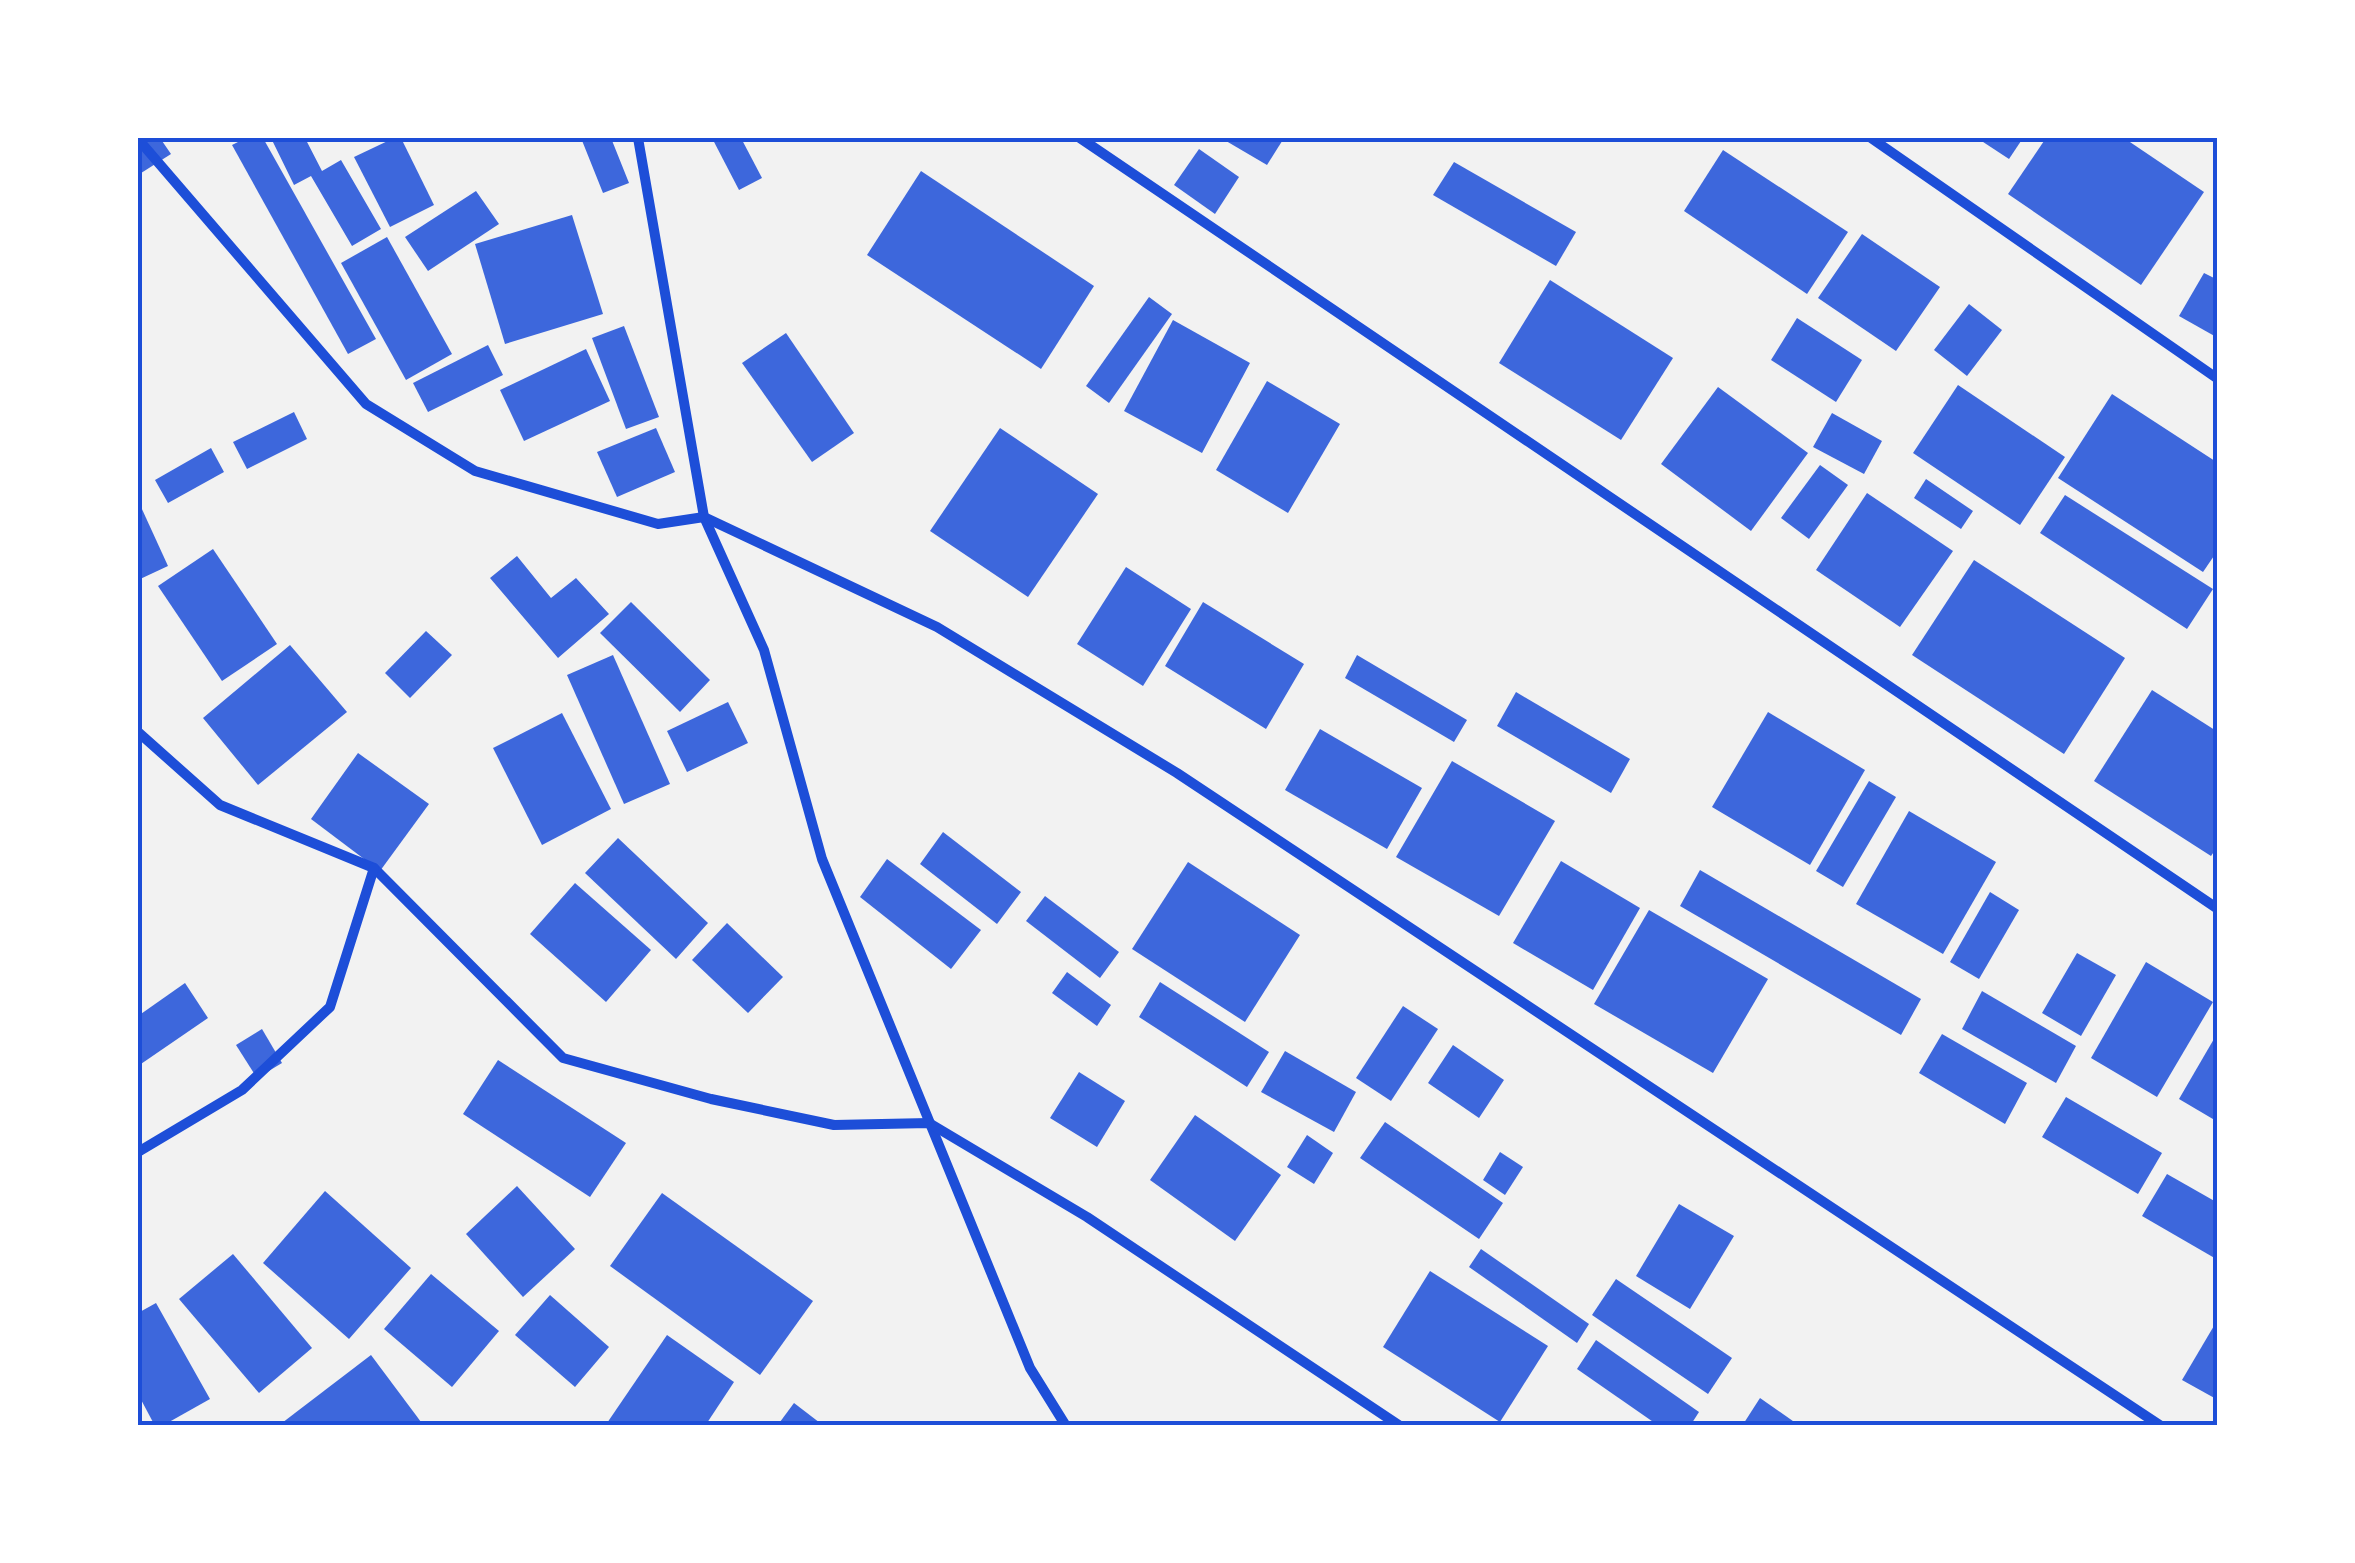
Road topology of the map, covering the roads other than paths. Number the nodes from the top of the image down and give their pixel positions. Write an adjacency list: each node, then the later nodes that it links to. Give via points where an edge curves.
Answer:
1 (638, 138): 6 (street)
2 (1080, 138): 9 (street)
3 (1870, 138): 5 (street)
4 (138, 139): 6 (street, via 366,404 474,470 658,524)
5 (2218, 380)
6 (704, 517): 10 (street, via 764,650 822,858); 14 (street, via 937,626 1177,773)
7 (138, 732): 8 (street, via 220,805)
8 (374, 868): 10 (street, via 564,1058 711,1100 834,1125); 11 (street, via 330,1006 242,1090)
9 (2218, 909)
10 (929, 1123): 12 (street, via 1030,1368); 13 (street, via 1087,1217)
11 (138, 1152)
12 (1066, 1426)
13 (1400, 1426)
14 (2162, 1426)

